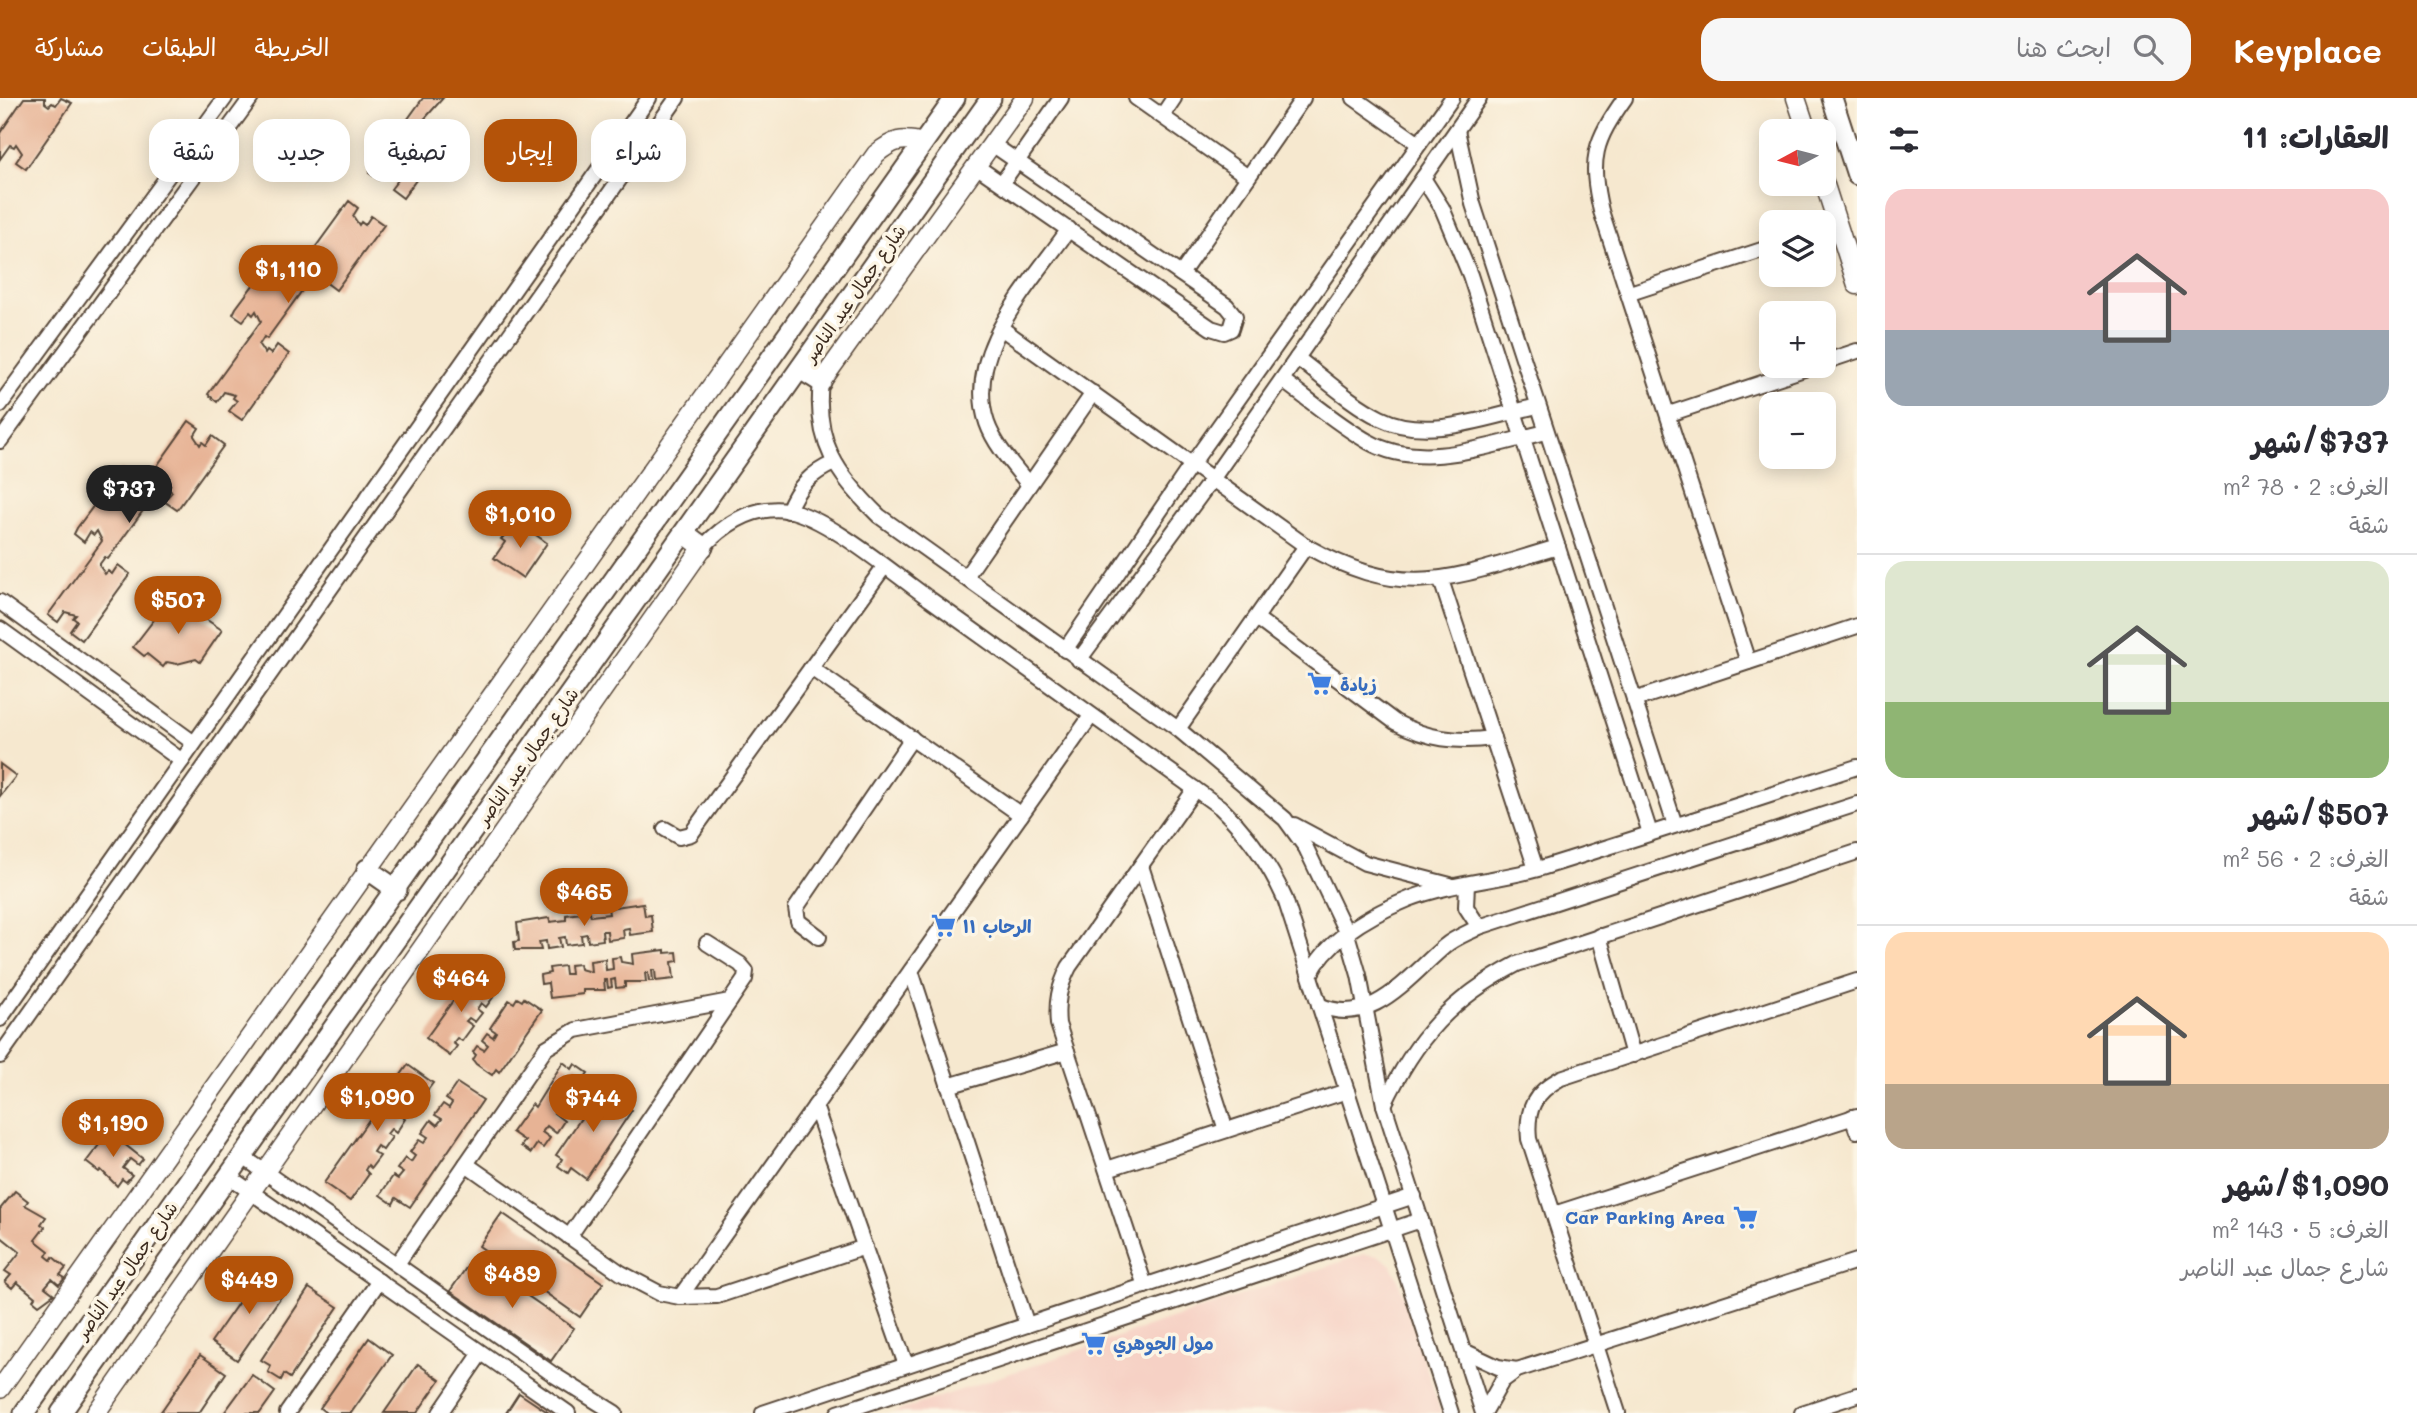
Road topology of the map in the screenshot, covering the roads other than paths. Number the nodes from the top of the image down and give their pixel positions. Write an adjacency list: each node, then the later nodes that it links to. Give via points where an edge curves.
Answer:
1 (225, 98): 51 (street)
2 (251, 98): 57 (street)
3 (649, 98): 20 (street)
4 (677, 98): 21 (street)
5 (944, 98): 22 (street)
6 (955, 98): 22 (main road, شارع جمال عبد الناصر)
7 (991, 98): 46 (main road, شارع جمال عبد الناصر)
8 (1025, 98): 26 (street)
9 (1061, 98): 28 (street)
10 (1136, 98): 19 (street)
11 (1174, 98): 19 (street)
12 (1303, 98): 31 (street)
13 (1353, 98): 27 (street)
14 (1452, 98): 27 (street)
15 (1479, 98): 24 (street)
16 (1625, 98): 41 (street, via 1598,140 1593,177)
17 (1796, 98): 23 (street)
18 (1832, 98): 30 (main road)
19 (1162, 116): 31 (street)
20 (634, 119)
21 (662, 119)
22 (940, 119): 25 (main road, شارع جمال عبد الناصر)
23 (1803, 119)
24 (1457, 130): 32 (street); 52 (street, via 1473,204)
25 (923, 143): 82 (main road, شارع جمال عبد الناصر); 103 (street, via 905,137 876,154)
26 (992, 144): 28 (street); 29 (street)
27 (1419, 144): 59 (street)
28 (1018, 160): 35 (street); 39 (street)
29 (976, 166): 35 (street); 49 (street)
30 (1857, 175)
31 (1248, 177): 39 (street)
32 (1423, 178): 44 (street); 53 (street, via 1458,241)
33 (591, 180): 78 (street)
34 (617, 182): 79 (street)
35 (1002, 183): 36 (street)
36 (1069, 229): 39 (street, via 1211,328 1231,329 1233,310); 42 (street)
37 (1836, 240): 40 (street)
38 (1759, 251): 41 (street)
39 (1181, 274)
40 (1857, 285)
41 (1630, 293): 54 (street)
42 (1001, 328): 50 (street); 61 (street, via 982,369 981,398 988,426)
43 (1857, 351): 45 (street)
44 (1297, 358): 48 (street); 53 (street, via 1364,408 1398,425 1435,428)
45 (1836, 358)
46 (800, 369): 49 (main road); 63 (main road, شارع جمال عبد الناصر)
47 (1777, 378): 54 (street)
48 (1282, 380): 56 (street, via 1370,443 1392,452 1440,454); 60 (street)
49 (821, 382): 58 (street, via 820,424)
50 (1093, 393): 59 (street); 61 (street)
51 (0, 405)
52 (1538, 406): 53 (street); 55 (street)
53 (1514, 411): 56 (street)
54 (1669, 414): 76 (street)
55 (1546, 432): 56 (street); 80 (street)
56 (1522, 437): 66 (street)
57 (0, 441)
58 (834, 463): 62 (street, via 810,477); 68 (street, via 878,516)
59 (1192, 464): 60 (street); 74 (street)
60 (1213, 478): 64 (street); 75 (street)
61 (1029, 485): 68 (street)
62 (788, 510): 65 (street, via 741,518 716,533); 67 (street, via 835,533)
63 (684, 533): 65 (main road); 86 (main road, شارع جمال عبد الناصر)
64 (1306, 546): 69 (street, via 1337,564 1371,575); 71 (street)
65 (704, 547): 131 (street)
66 (1558, 547): 69 (street); 99 (street)
67 (884, 567): 77 (street); 81 (street)
68 (965, 578): 74 (street)
69 (1441, 580): 85 (street)
70 (0, 602): 87 (street)
71 (1256, 618): 83 (street); 85 (street, via 1395,722 1416,732 1462,742)
72 (1857, 626): 76 (street)
73 (0, 629): 88 (street)
74 (1065, 650): 75 (street)
75 (1079, 660): 83 (street)
76 (1748, 662): 80 (street)
77 (811, 668): 84 (street); 98 (street, via 691,834 679,837)
78 (239, 680): 79 (street); 87 (street)
79 (257, 692): 100 (street)
80 (1634, 700): 97 (street)
81 (1091, 716): 92 (street); 94 (street)
82 (512, 721): 86 (main road); 89 (main road, شارع جمال عبد الناصر)
83 (1178, 729): 95 (street)
84 (912, 738): 94 (street); 110 (street, via 796,908 798,920)
85 (1493, 738): 104 (street)
86 (538, 739): 91 (main road, شارع جمال عبد الناصر)
87 (194, 743): 88 (street)
88 (182, 761): 96 (street)
89 (483, 764): 91 (main road); 106 (main road, شارع جمال عبد الناصر)
90 (1857, 767): 97 (street)
91 (509, 783): 128 (main road, شارع جمال عبد الناصر)
92 (1195, 789): 102 (street); 113 (street, via 1240,827 1273,873)
93 (1857, 804): 107 (street)
94 (1021, 815): 112 (street)
95 (1285, 819): 105 (street, via 1364,863); 108 (street, via 1323,878)
96 (138, 822): 100 (street); 118 (street)
97 (1675, 825): 99 (street)
98 (665, 829)
99 (1650, 833): 104 (street)
100 (156, 834): 121 (street)
101 (1857, 852): 109 (street)
102 (1141, 866): 119 (street, via 1060,985 1058,1024); 127 (street)
103 (367, 869): 106 (main road); 152 (street)
104 (1536, 869): 105 (street)
105 (1461, 885): 107 (street, via 1466,907); 108 (street, via 1399,904)
106 (397, 890): 154 (main road, شارع جمال عبد الناصر)
107 (1479, 927): 117 (street, via 1448,943 1404,985)
108 (1347, 934): 113 (street, via 1325,951); 117 (street)
109 (1599, 936): 120 (street); 124 (street, via 1517,964 1451,1007 1423,1036)
110 (819, 937)
111 (707, 943): 115 (street, via 746,971)
112 (911, 971): 122 (street); 125 (street)
113 (1310, 975): 116 (street)
114 (1857, 981): 120 (street)
115 (730, 1001): 129 (street, via 594,1026 561,1037 535,1062); 139 (street)
116 (1319, 1006): 117 (street, via 1342,1013); 123 (street)
117 (1366, 1008): 124 (street)
118 (0, 1019)
119 (1067, 1051): 122 (street); 130 (street)
120 (1633, 1055): 136 (street, via 1561,1078 1544,1087 1532,1102 1527,1120 1529,1139)
121 (0, 1056)
122 (948, 1086): 146 (street)
123 (1347, 1091): 127 (street); 135 (street)
124 (1384, 1105): 134 (street)
125 (815, 1106): 140 (street); 145 (street)
126 (1855, 1121): 136 (street)
127 (1226, 1130): 130 (street)
128 (242, 1156): 131 (street); 132 (main road, شارع جمال عبد الناصر)
129 (466, 1164): 139 (street); 142 (street)
130 (1107, 1169): 144 (street)
131 (266, 1173): 133 (street); 142 (street)
132 (228, 1176): 133 (street); 155 (main road, شارع جمال عبد الناصر)
133 (251, 1193): 143 (street); 156 (street)
134 (1414, 1196): 135 (street); 137 (street)
135 (1384, 1206): 138 (street); 144 (street)
136 (1553, 1214): 147 (street)
137 (1422, 1220): 138 (street); 148 (street)
138 (1391, 1230): 162 (street); 163 (street)
139 (569, 1237): 145 (street, via 639,1285)
140 (864, 1247): 145 (street, via 726,1294); 150 (street)
141 (1857, 1261): 147 (street)
142 (397, 1264): 160 (street)
143 (379, 1281): 149 (street); 157 (street)
144 (1145, 1286): 146 (street)
145 (680, 1297)
146 (1027, 1325): 150 (street)
147 (1596, 1345): 151 (street); 165 (street)
148 (1464, 1351): 151 (street, via 1489,1364); 164 (street)
149 (481, 1353): 158 (street); 159 (street)
150 (906, 1365): 161 (street)
151 (1517, 1370): 164 (street, via 1502,1381)
152 (0, 1389)
153 (1857, 1395): 166 (street)
154 (24, 1413)
155 (61, 1413)
156 (96, 1413)
157 (287, 1413)
158 (440, 1413)
159 (568, 1413)
160 (615, 1413)
161 (763, 1413)
162 (838, 1413)
163 (1451, 1413)
164 (1484, 1413)
165 (1618, 1413)
166 (1802, 1413)

